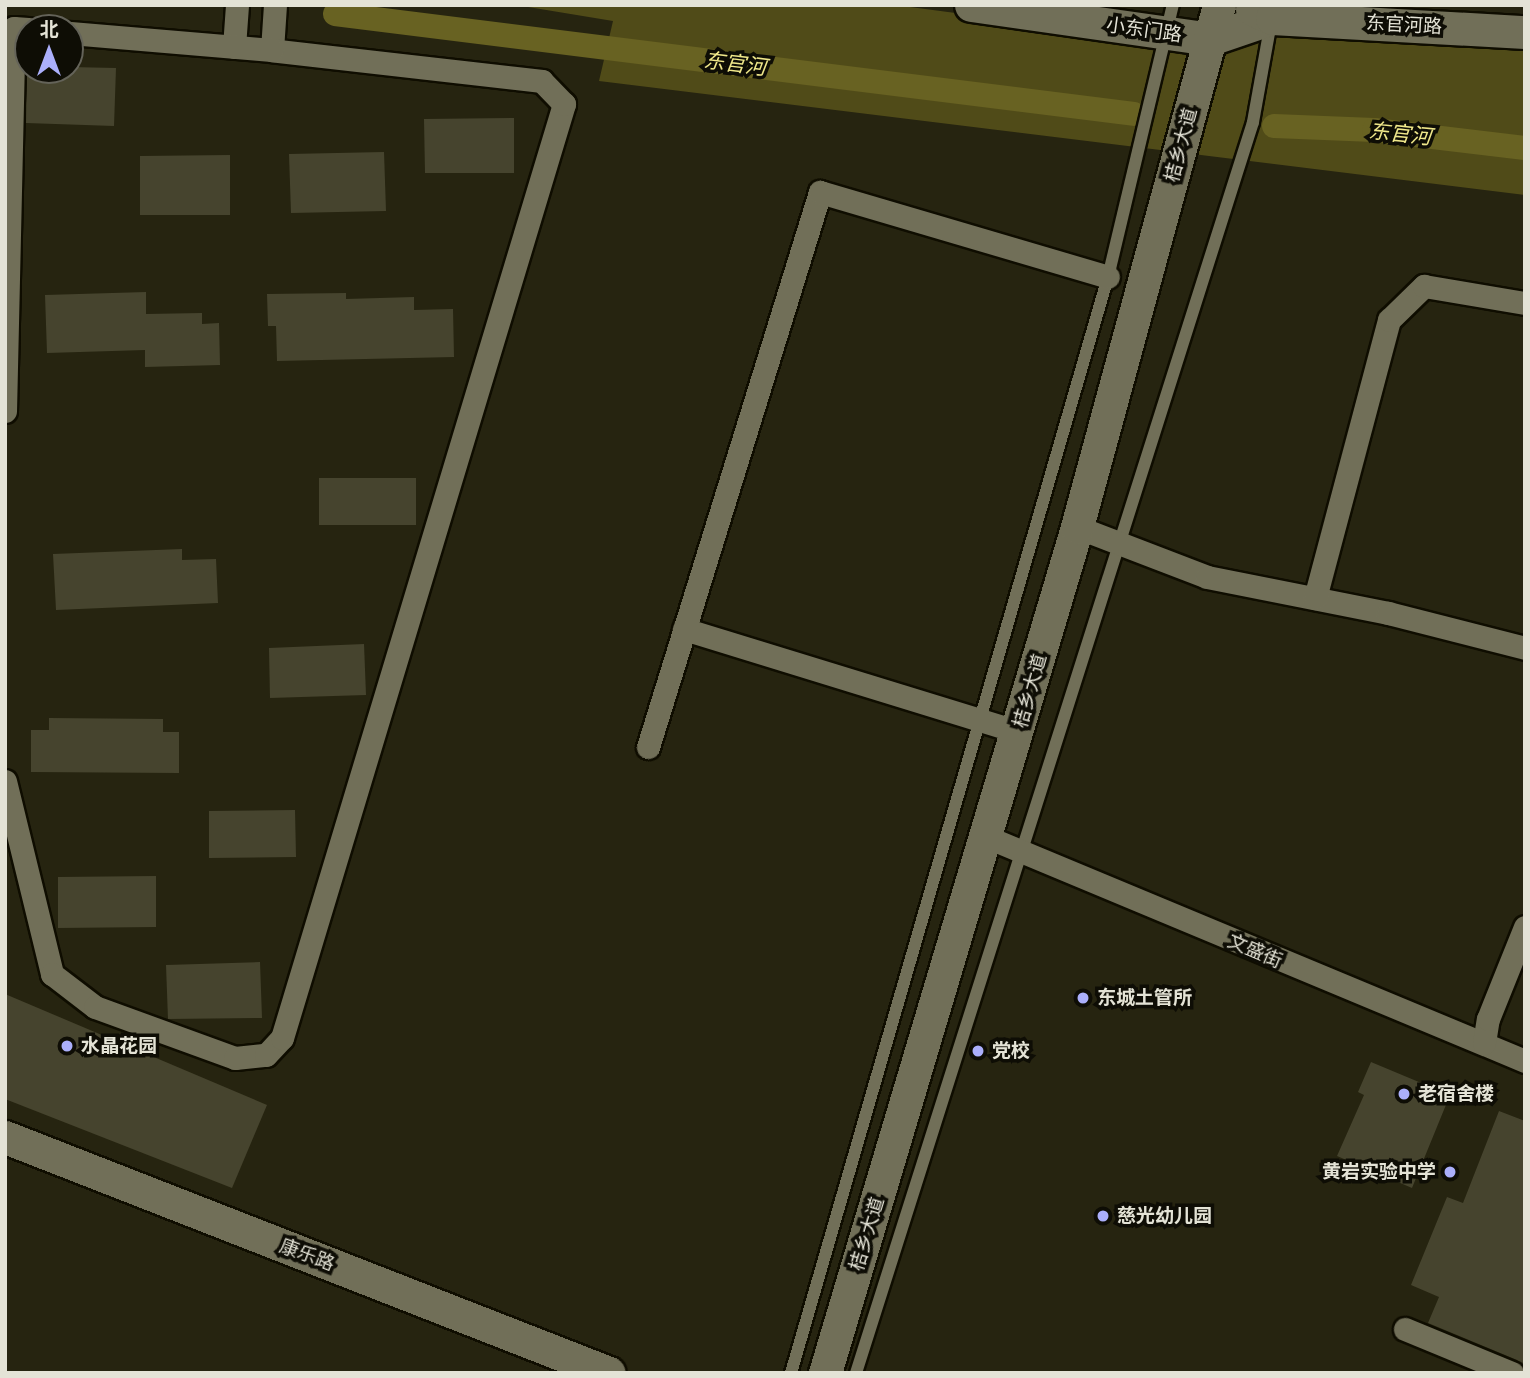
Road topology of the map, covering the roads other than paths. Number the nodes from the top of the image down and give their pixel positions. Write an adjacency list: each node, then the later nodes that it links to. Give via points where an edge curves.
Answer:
1 (237, 5): 11 (street)
2 (275, 5): 12 (street)
3 (971, 5): 6 (street, 小东门路)
4 (1219, 5): 10 (street, 桔乡大道)
5 (1263, 9): 7 (street, 东官河路); 10 (street, 小东门路); 17 (lane, via 1253,122)
6 (1170, 19): 10 (street, 小东门路); 13 (lane)
7 (1517, 25)
8 (14, 28): 15 (street)
9 (84, 34): 11 (street)
10 (1210, 39): 16 (street, 桔乡大道)
11 (234, 47): 12 (street)
12 (272, 50): 24 (street, via 542,81 564,104 282,1038 266,1055 236,1058 95,1007 52,974)
13 (1108, 277): 19 (street, via 820,192); 21 (lane)
14 (1525, 303): 18 (street, via 1424,286 1389,320)
15 (5, 411)
16 (1077, 527): 17 (street); 22 (street, 桔乡大道)
17 (1121, 543): 18 (street, via 1207,577); 26 (lane)
18 (1315, 598): 20 (street)
19 (684, 629): 21 (street); 23 (street)
20 (1525, 648)
21 (980, 721): 22 (street); 33 (lane)
22 (1018, 732): 25 (street, 桔乡大道)
23 (648, 747)
24 (5, 781)
25 (987, 837): 26 (street, 文盛街); 34 (street, 桔乡大道)
26 (1024, 852): 28 (street, 文盛街, via 1378,1003); 35 (lane)
27 (1525, 927): 28 (street, via 1488,1019)
28 (1484, 1043): 29 (street, 文盛街)
29 (1525, 1061)
30 (5, 1137): 32 (street, 康乐路)
31 (1405, 1329): 36 (street)
32 (609, 1373)
33 (792, 1373)
34 (825, 1373)
35 (856, 1373)
36 (1513, 1373)

